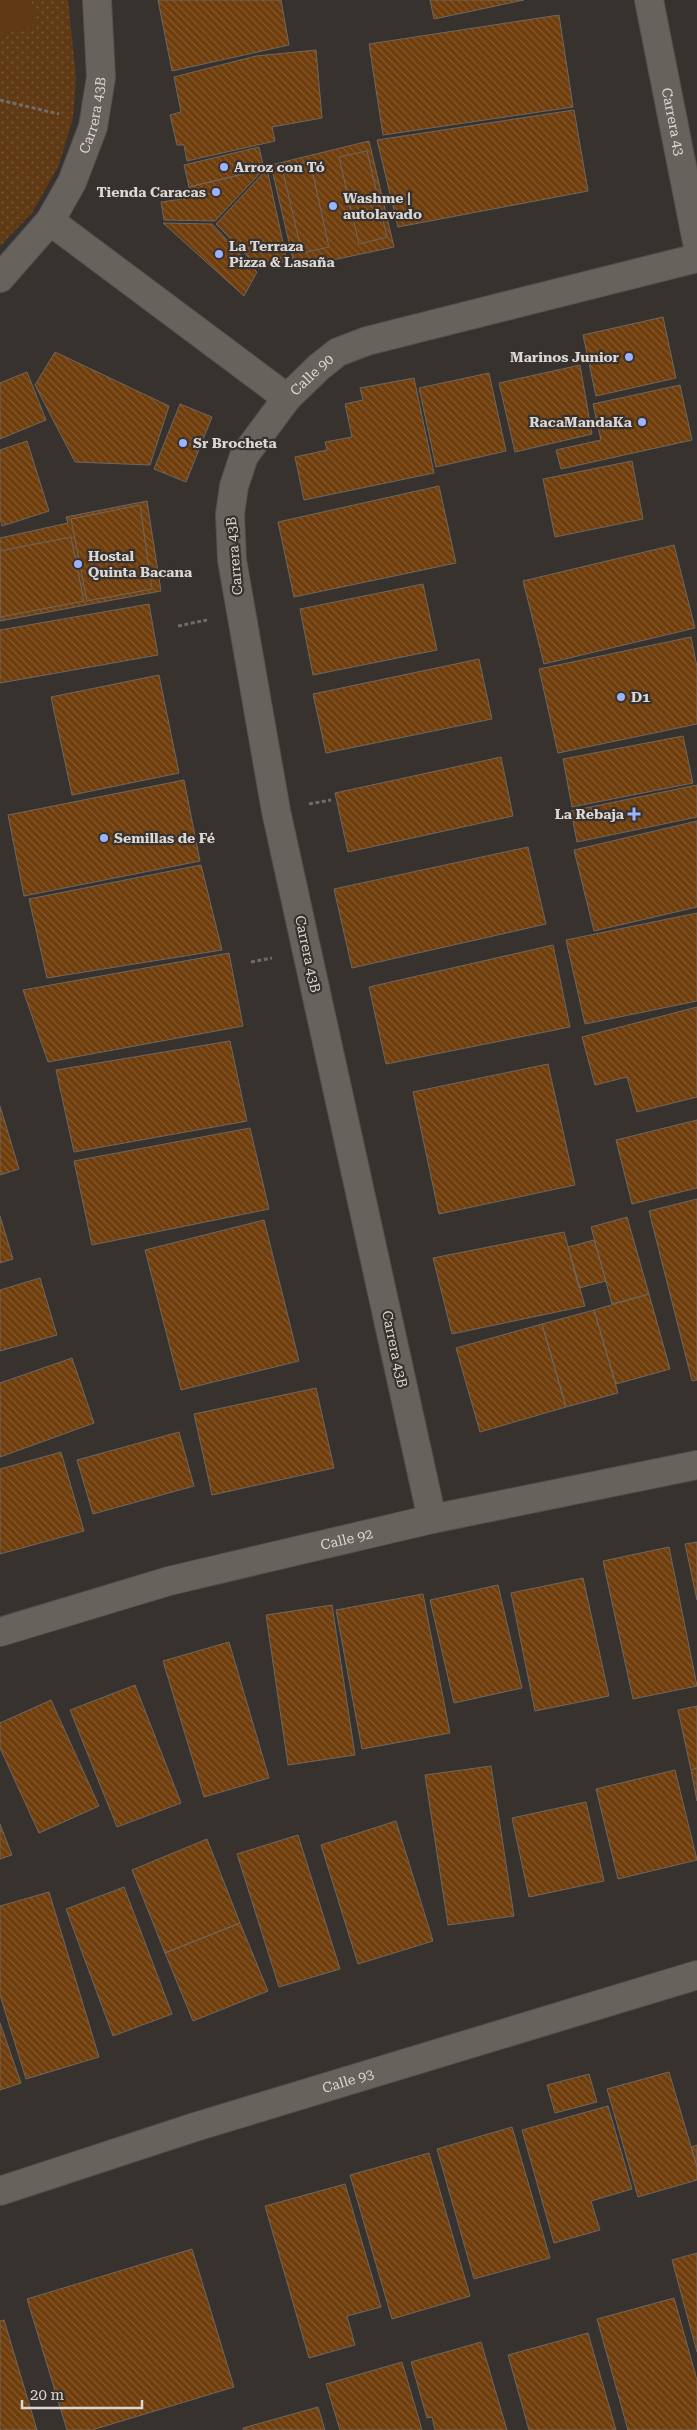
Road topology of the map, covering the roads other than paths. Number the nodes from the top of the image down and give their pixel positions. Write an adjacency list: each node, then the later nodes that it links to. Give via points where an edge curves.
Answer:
1 (97, 0): 3 (street, Carrera 43B, via 101,77 92,127 72,182)
2 (649, 0): 4 (street, Carrera 43)
3 (50, 221): 6 (street); 7 (street, Calle 90)
4 (697, 242)
5 (697, 258): 7 (street, Calle 90, via 359,344 338,352)
6 (0, 278)
7 (287, 398): 9 (street, Carrera 43B, via 244,456 234,486 230,514 232,560 276,811)
8 (697, 1465): 9 (street, Calle 92)
9 (432, 1520): 10 (street, Calle 92, via 169,1581)
10 (0, 1632)
11 (697, 1975): 12 (street, Calle 93, via 194,2127)
12 (0, 2190)

